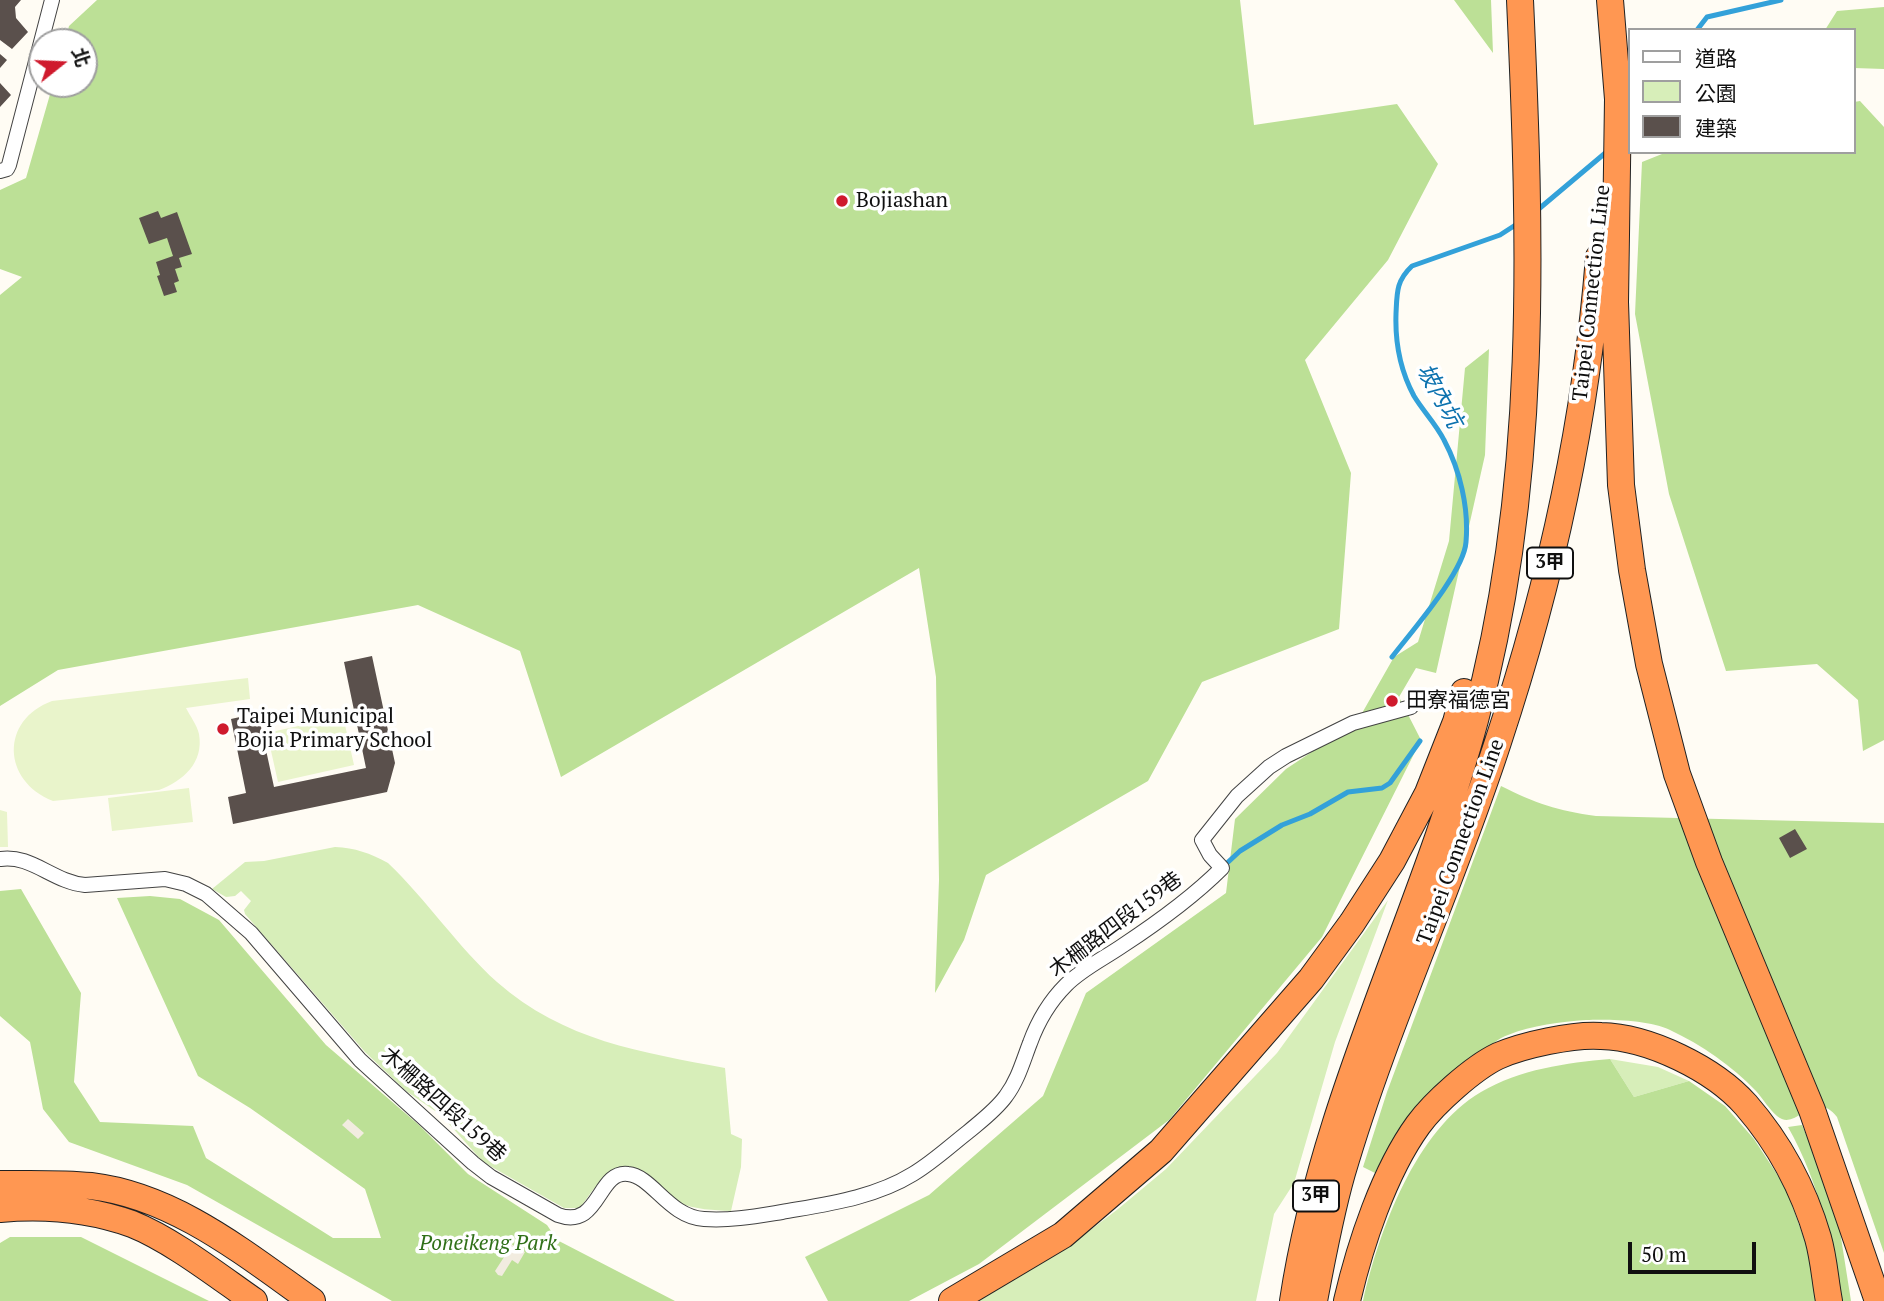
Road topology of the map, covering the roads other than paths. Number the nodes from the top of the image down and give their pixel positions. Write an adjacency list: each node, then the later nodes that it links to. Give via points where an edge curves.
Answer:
1 (52, 0): 4 (street, via 9,165)
2 (1608, 0): 8 (highway, Taipei Connection Line / 3甲, via 1606,163 1597,287 1580,407 1548,569 1498,743); 10 (highway, via 1618,99 1616,403 1621,485 1649,664 1678,775)
3 (1520, 2): 5 (highway, Taipei Connection Line / 3甲, via 1528,267)
4 (0, 171)
5 (1524, 394): 8 (highway, Taipei Connection Line / 3甲, via 1510,545 1476,717); 15 (highway, via 1503,534 1456,722 1428,793 1392,861 1311,979 1161,1151 1063,1235)
6 (1412, 707): 7 (street, 木柵路四段159巷, via 1339,728 1277,762 1237,796 1202,840 1222,868 1163,918 1067,984 1046,1007 1005,1098 938,1156 913,1174 869,1194 733,1219 704,1219 679,1212 627,1173 610,1181 581,1216 569,1219 558,1215 473,1163 360,1060 251,933 206,894 166,879 73,883 20,859)
7 (0, 859)
8 (1356, 1097): 16 (highway, Taipei Connection Line / 3甲, via 1322,1173); 17 (highway, Taipei Connection Line / 3甲)
9 (8, 1197): 11 (highway, via 92,1186 137,1197 216,1235); 12 (highway, via 133,1225)
10 (1845, 1203): 20 (highway); 21 (highway)
11 (281, 1279): 13 (highway); 14 (highway)
12 (254, 1301)
13 (312, 1301)
14 (325, 1301)
15 (952, 1301)
16 (1293, 1301)
17 (1314, 1301)
18 (1347, 1301): 19 (highway, via 1370,1221 1394,1169 1418,1125 1455,1086 1497,1056 1552,1040 1601,1035 1654,1046 1702,1067 1745,1103 1804,1195 1819,1240)
19 (1829, 1301)
20 (1865, 1301)
21 (1878, 1301)

